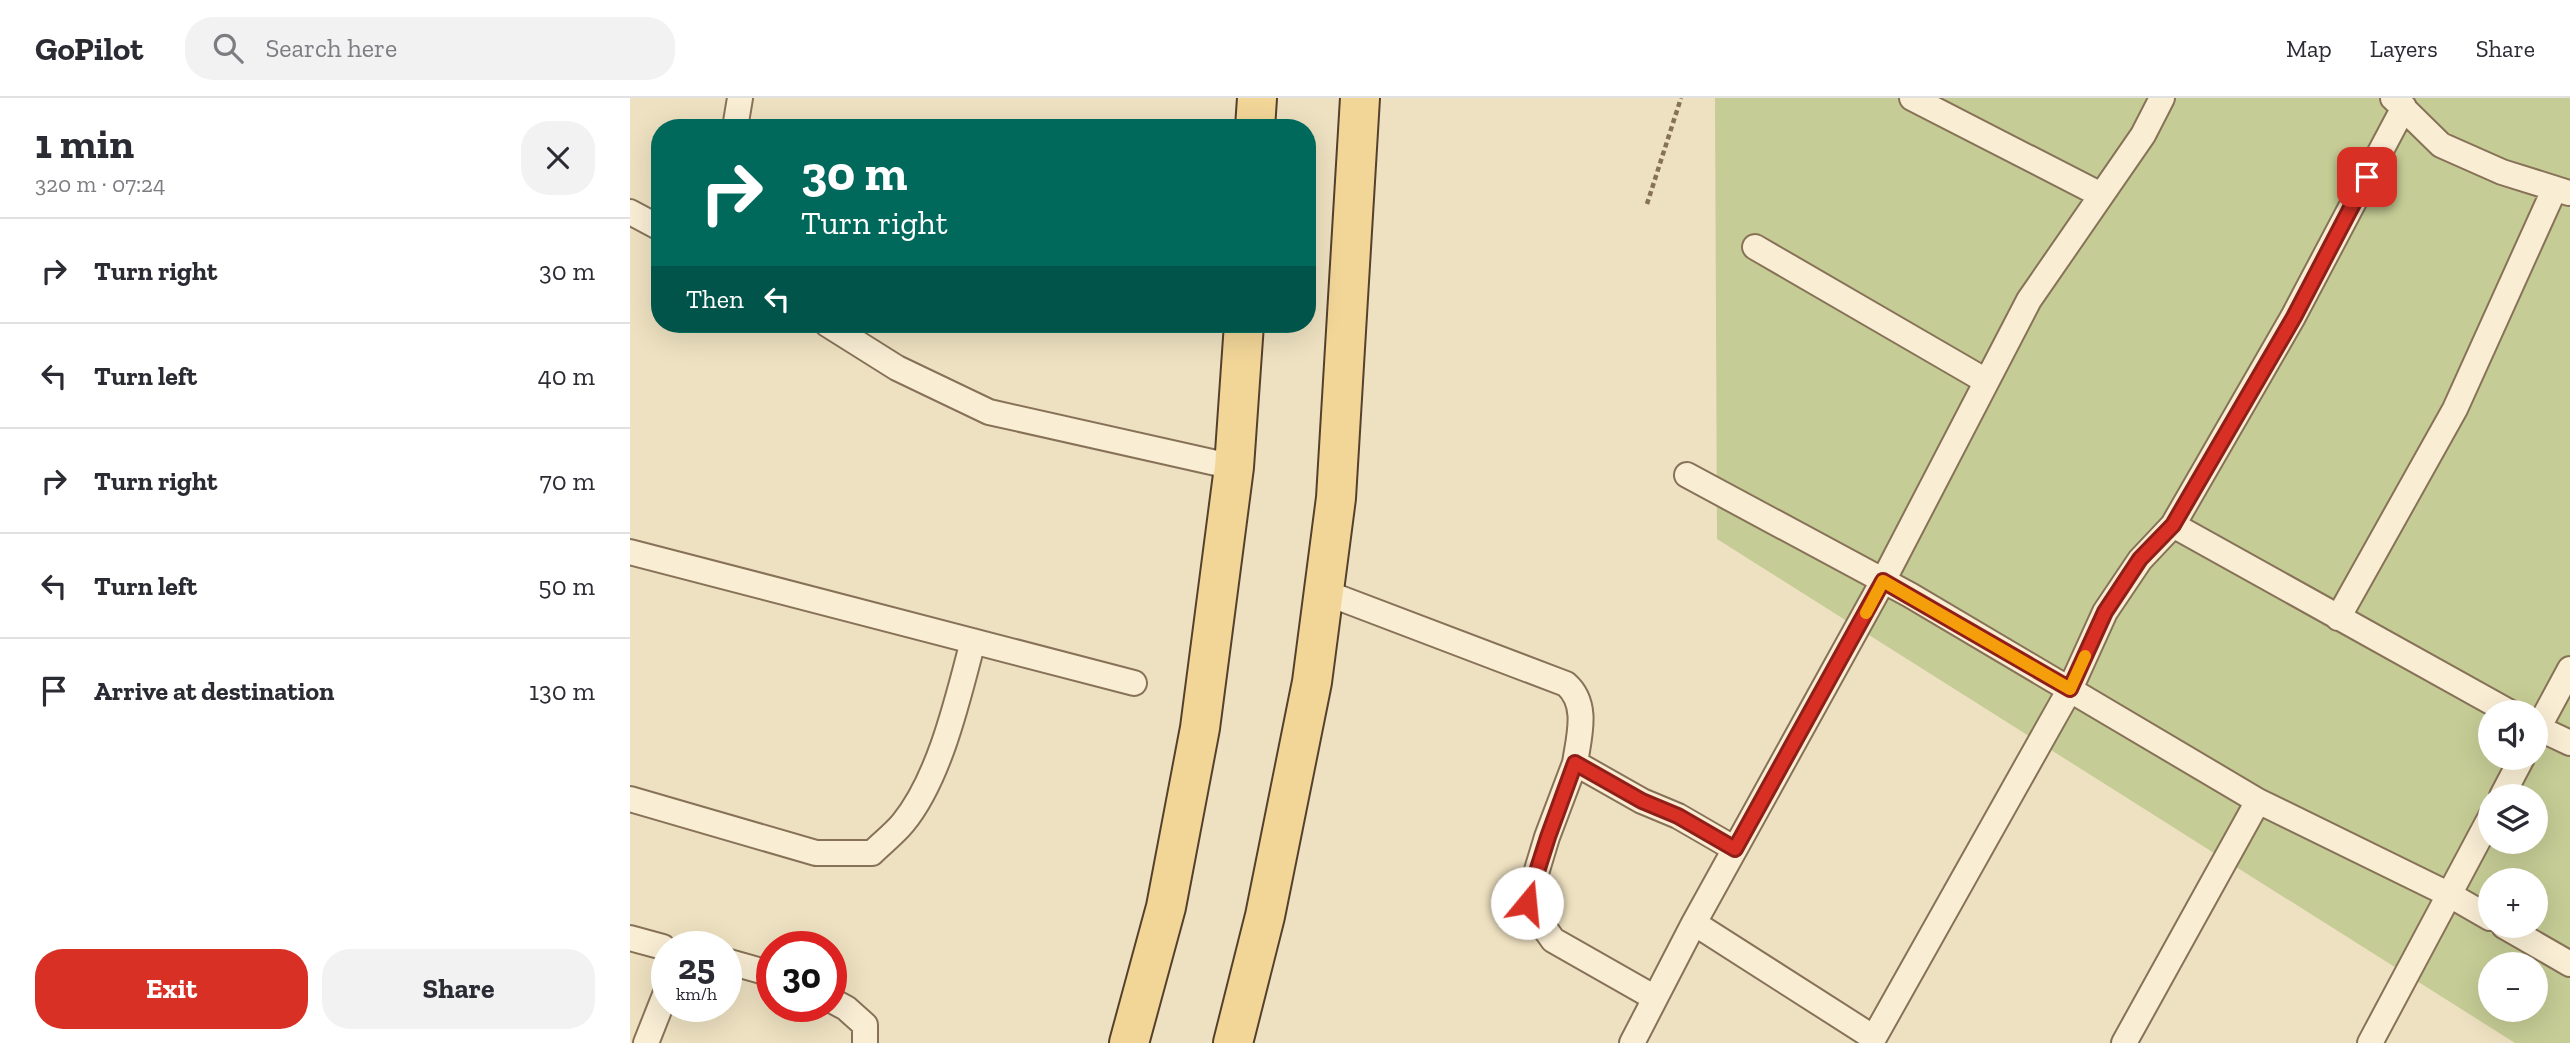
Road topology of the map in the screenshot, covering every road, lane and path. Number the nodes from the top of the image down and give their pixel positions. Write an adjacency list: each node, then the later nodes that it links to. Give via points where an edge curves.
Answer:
1 (740, 98): 8 (street)
2 (1257, 98): 9 (main road)
3 (1360, 98): 24 (main road, via 1336,498)
4 (1682, 98): 12 (path)
5 (1912, 98): 11 (street)
6 (2162, 98): 11 (street, via 2143,135)
7 (2398, 103): 10 (street, via 2441,145 2502,172); 21 (street, via 2294,317)
8 (736, 119)
9 (1256, 119)
10 (2562, 191): 25 (street, via 2455,409)
11 (2101, 195): 18 (street, via 2029,300)
12 (1647, 204)
13 (630, 212): 14 (street)
14 (651, 223)
15 (1755, 247): 18 (street)
16 (841, 333): 19 (street, via 897,368 989,412)
17 (1243, 333): 19 (main road)
18 (1986, 381): 23 (street)
19 (1234, 467): 52 (main road, via 1200,728 1166,907)
20 (1687, 475): 23 (street)
21 (2173, 525): 25 (street); 29 (street, via 2140,559 2105,612)
22 (630, 552): 26 (street)
23 (1883, 581): 29 (street); 38 (street)
24 (1324, 592): 34 (street, via 1566,684 1581,704); 53 (main road, via 1312,682 1268,903)
25 (2338, 618): 30 (street)
26 (973, 641): 28 (street); 35 (street, via 953,716 923,793 903,823 872,853 816,853)
27 (2570, 668): 31 (street)
28 (1134, 683)
29 (2070, 689): 36 (street); 49 (street)
30 (2487, 700)
31 (2548, 707)
32 (2548, 734): 33 (street)
33 (2570, 743)
34 (1575, 763): 38 (street); 46 (street, via 1527,903 1553,940)
35 (630, 799)
36 (2258, 801): 39 (street); 55 (street)
37 (2478, 841): 39 (street)
38 (1735, 849): 41 (street)
39 (2450, 895): 40 (street); 56 (street)
40 (2478, 911)
41 (1694, 923): 46 (street); 49 (street)
42 (630, 938): 44 (street)
43 (2525, 938): 45 (street)
44 (651, 944)
45 (2570, 964)
46 (1655, 998): 54 (street)
47 (847, 1009): 51 (street, via 865,1025)
48 (654, 1022): 50 (street)
49 (1872, 1040)
50 (646, 1043)
51 (865, 1043)
52 (1129, 1043)
53 (1233, 1043)
54 (1632, 1043)
55 (2124, 1043)
56 (2370, 1043)

